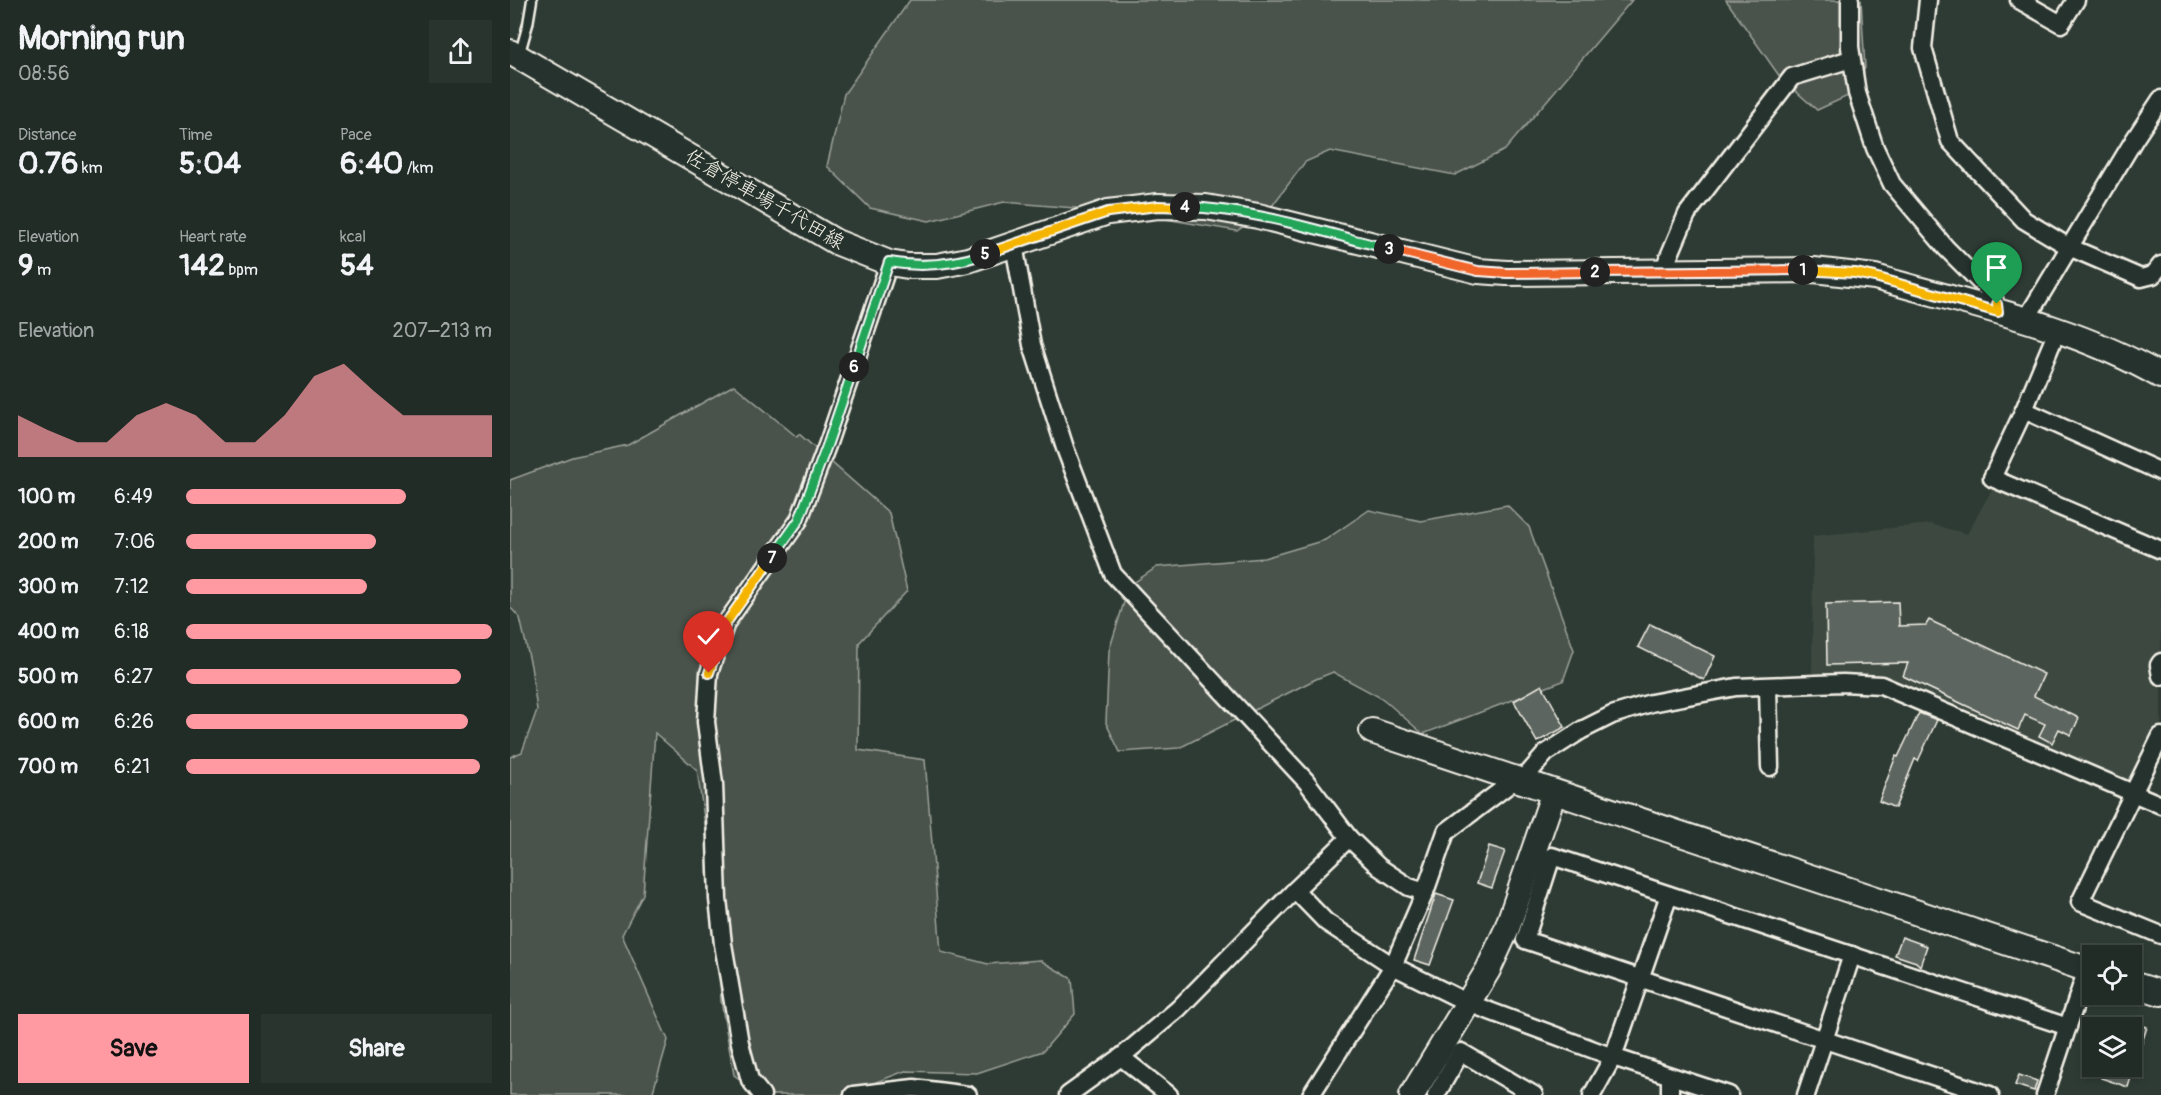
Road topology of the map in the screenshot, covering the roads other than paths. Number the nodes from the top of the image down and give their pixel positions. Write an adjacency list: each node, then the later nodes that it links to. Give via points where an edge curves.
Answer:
1 (532, 0): 6 (lane, via 528,24)
2 (1850, 0): 7 (street)
3 (1928, 0): 10 (street, via 1923,48 1950,141 2024,220)
4 (2019, 0): 5 (street, via 2061,24)
5 (2076, 0)
6 (514, 54): 11 (main road, 佐倉停車場千代田線, via 836,242)
7 (1851, 59): 13 (street, via 1792,77 1687,214); 14 (street, via 1860,108 1892,184 1946,248 1993,295)
8 (2161, 99): 10 (street)
9 (1014, 245): 11 (main road, 佐倉停車場千代田線, via 937,266); 13 (main road, 佐倉停車場千代田線, via 1108,212 1158,206 1206,207 1258,216 1478,271); 31 (street, via 1032,345 1065,448 1113,574 1306,781)
10 (2069, 247): 12 (street, via 2141,278 2153,275); 15 (street)
11 (889, 262): 49 (street, via 799,520 726,623 709,673 706,722 714,784 717,899 742,1052 750,1080)
12 (2161, 265)
13 (1665, 271): 14 (main road, 佐倉停車場千代田線, via 1855,273)
14 (1998, 312): 15 (main road, 佐倉停車場千代田線)
15 (2025, 321): 16 (main road, 佐倉停車場千代田線)
16 (2057, 331): 17 (main road, 佐倉停車場千代田線, via 2127,358); 18 (street)
17 (2161, 376)
18 (2024, 410): 19 (street); 20 (street, via 1992,478)
19 (2161, 472)
20 (2161, 550)
21 (2161, 662): 22 (street)
22 (2161, 676)
23 (1768, 687): 26 (street); 27 (street, via 1714,690 1612,715 1546,753); 29 (street, via 1881,685)
24 (1372, 731): 27 (main road)
25 (2161, 736): 29 (street)
26 (1770, 766)
27 (1518, 781): 28 (main road); 33 (street, via 1446,832)
28 (1554, 792): 38 (main road); 43 (main road, via 1506,931)
29 (2133, 793): 30 (street); 35 (street, via 2080,902)
30 (2161, 805)
31 (1349, 838): 32 (street); 33 (street, via 1379,867 1409,887)
32 (1295, 890): 37 (street, via 1326,922); 46 (street, via 1178,1010)
33 (1425, 892): 37 (street)
34 (1669, 895): 36 (street); 39 (street); 39 (street, via 1552,856 1525,940)
35 (2161, 935)
36 (1852, 955): 44 (street); 45 (street)
37 (1393, 966): 43 (street); 54 (street)
38 (2082, 967)
39 (1640, 978): 45 (street); 47 (street)
40 (2142, 987): 42 (main road)
41 (2082, 991): 44 (street)
42 (2161, 993)
43 (1468, 1003): 47 (street); 55 (main road)
44 (2068, 1027): 63 (street)
45 (1824, 1040): 61 (street); 62 (street)
46 (1121, 1057): 52 (street); 53 (street)
47 (1613, 1057): 48 (street); 58 (street)
48 (1670, 1076): 59 (street); 60 (street)
49 (762, 1095)
50 (853, 1095): 51 (street, via 914,1088)
51 (968, 1095)
52 (1068, 1095)
53 (1169, 1095)
54 (1311, 1095)
55 (1412, 1095)
56 (1436, 1095): 57 (street, via 1461,1052)
57 (1534, 1095)
58 (1592, 1095)
59 (1670, 1095)
60 (1729, 1095)
61 (1806, 1095)
62 (1990, 1095)
63 (2045, 1095)

